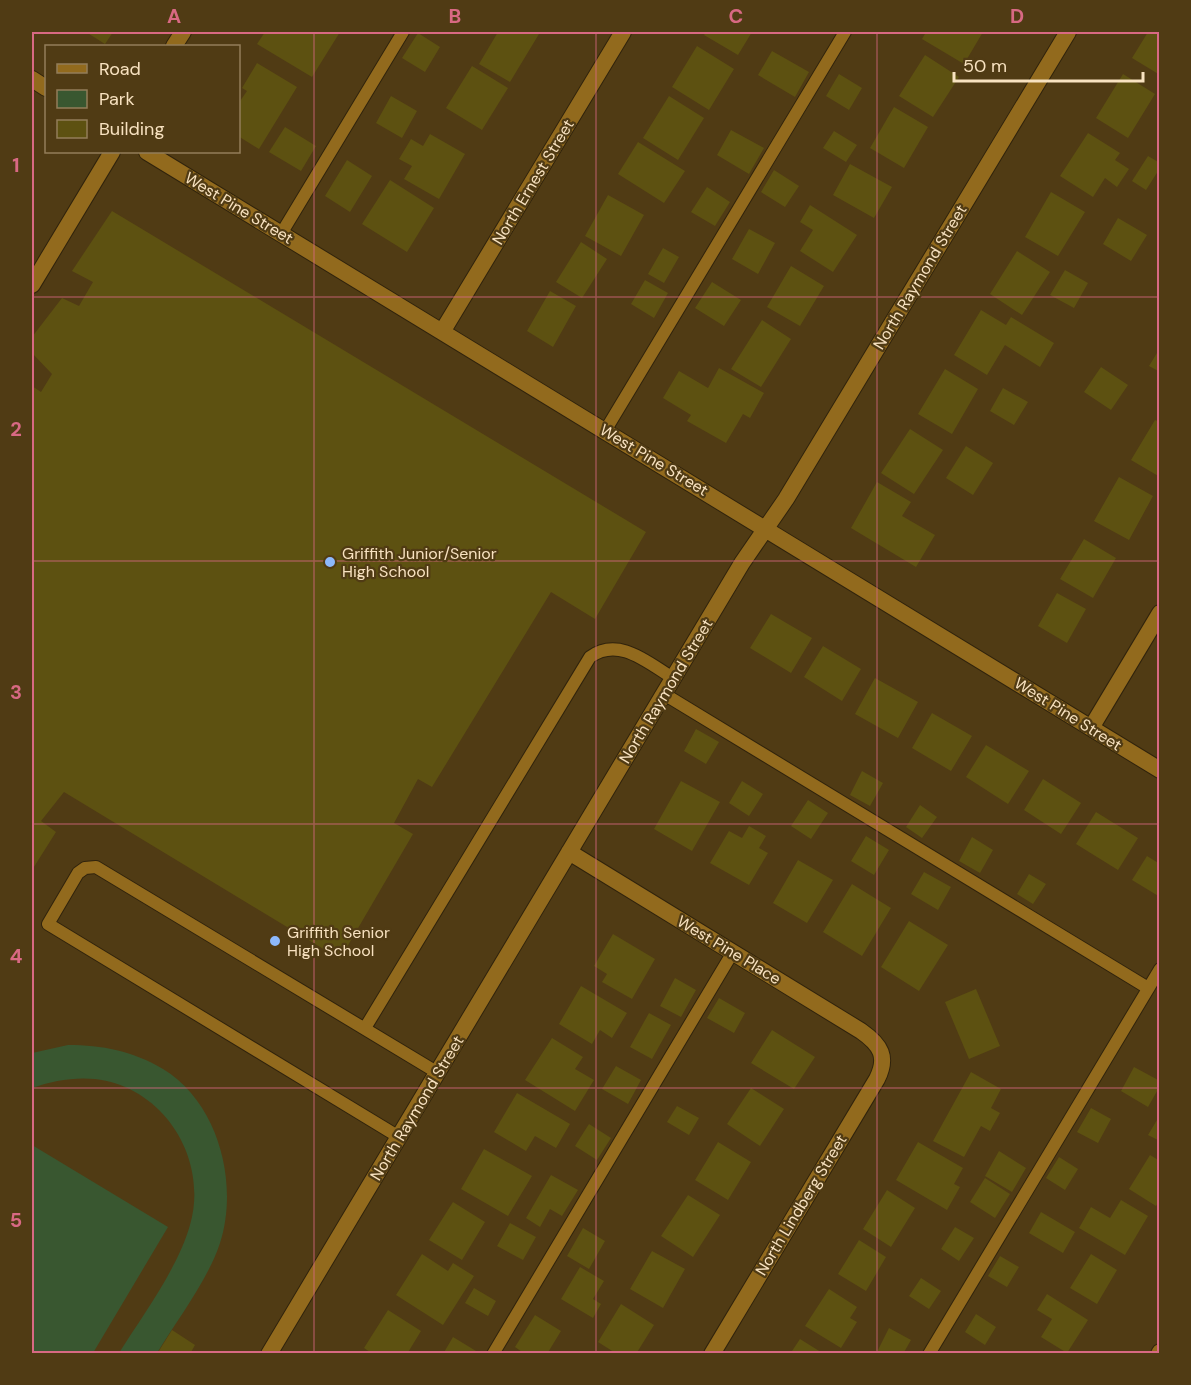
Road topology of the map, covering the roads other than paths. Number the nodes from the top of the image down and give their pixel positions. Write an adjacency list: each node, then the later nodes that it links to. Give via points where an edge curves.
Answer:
1 (183, 32): 6 (street)
2 (403, 32): 11 (lane)
3 (623, 32): 13 (street, North Ernest Street)
4 (845, 32): 14 (lane)
5 (1068, 32): 15 (street, North Raymond Street)
6 (175, 45)
7 (32, 79): 8 (street)
8 (45, 87)
9 (111, 153): 12 (street)
10 (149, 153): 11 (street, West Pine Street)
11 (281, 234): 13 (street, West Pine Street)
12 (32, 285)
13 (442, 332): 14 (street, West Pine Street)
14 (605, 431): 15 (street, West Pine Street)
15 (765, 528): 17 (street, North Raymond Street); 19 (street, West Pine Street)
16 (1160, 613): 19 (street)
17 (674, 678): 18 (street, North Raymond Street); 25 (lane, via 618,649 598,651 590,657)
18 (664, 694): 21 (street, North Raymond Street); 24 (lane)
19 (1091, 728): 20 (street, West Pine Street)
20 (1160, 770)
21 (569, 852): 22 (street, West Pine Place); 27 (street, North Raymond Street)
22 (733, 952): 26 (street, West Pine Place, via 867,1035); 30 (lane)
23 (1160, 969): 24 (lane)
24 (1148, 988): 32 (lane)
25 (364, 1028): 27 (lane); 28 (lane, via 96,867 78,873 48,924)
26 (883, 1055): 31 (street, North Lindberg Street, via 877,1080)
27 (438, 1073): 28 (street, North Raymond Street)
28 (399, 1137): 29 (street, North Raymond Street)
29 (269, 1353)
30 (493, 1353)
31 (712, 1353)
32 (929, 1353)

